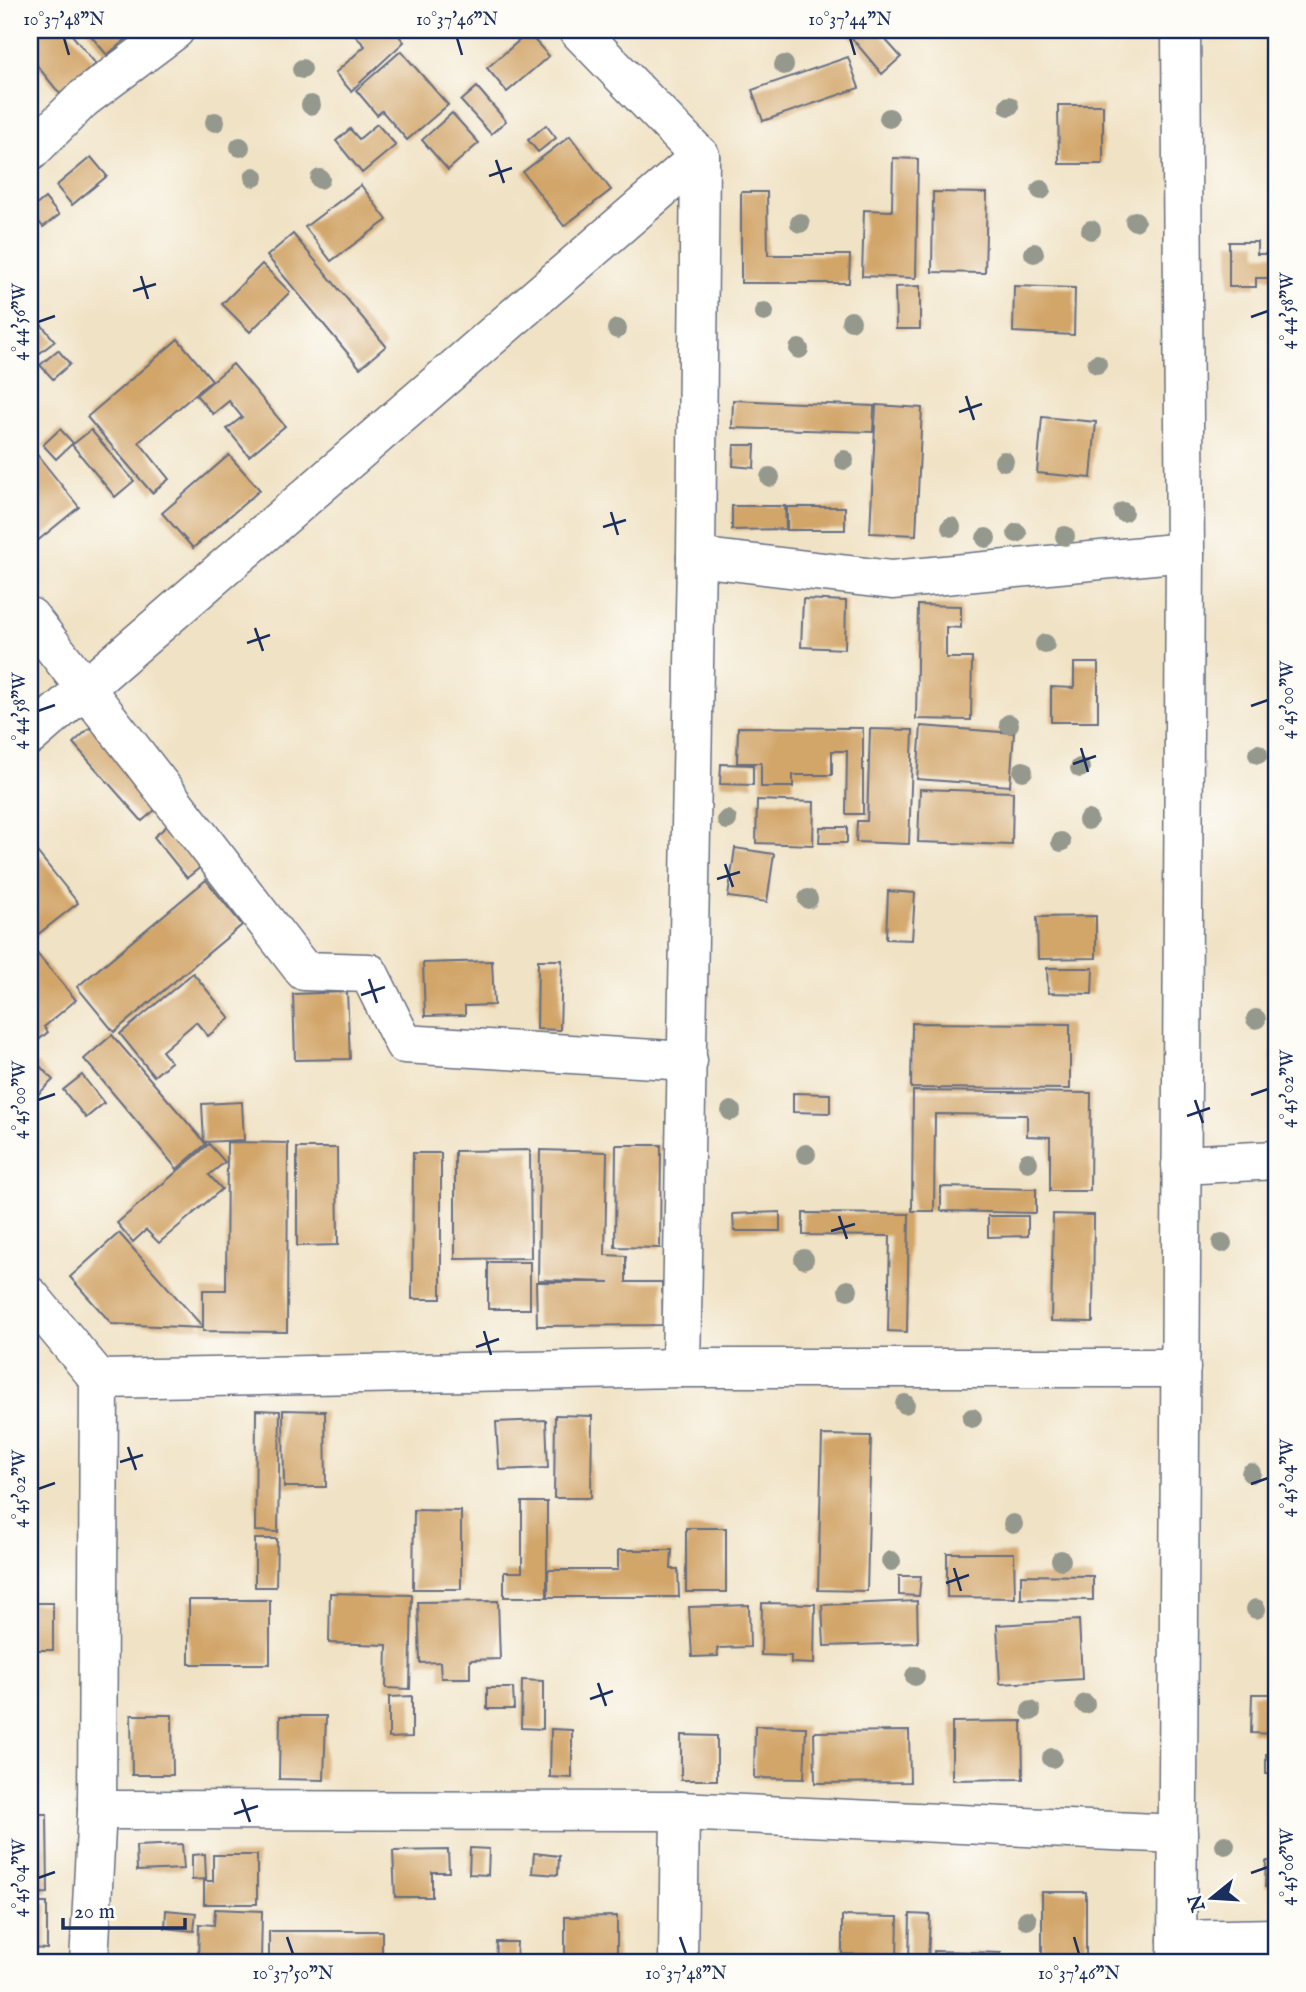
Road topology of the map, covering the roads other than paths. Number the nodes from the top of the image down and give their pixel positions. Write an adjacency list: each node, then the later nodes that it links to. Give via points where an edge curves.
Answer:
1 (175, 30): 4 (street, via 83,99)
2 (578, 30): 5 (street)
3 (1181, 30): 6 (street)
4 (30, 152)
5 (700, 156): 7 (street); 9 (street)
6 (1185, 552): 7 (street, via 892,579); 13 (street)
7 (696, 557): 11 (street)
8 (30, 617): 9 (street)
9 (86, 688): 10 (street); 11 (street, via 304,971 369,973 404,1044)
10 (30, 736)
11 (688, 1061): 15 (street)
12 (1276, 1160): 13 (street)
13 (1181, 1165): 16 (street)
14 (30, 1296): 17 (street)
15 (681, 1368): 16 (street); 17 (street)
16 (1181, 1368): 20 (street)
17 (99, 1379): 18 (street)
18 (97, 1810): 19 (street); 23 (street)
19 (680, 1811): 20 (street); 24 (street)
20 (1178, 1834): 22 (street)
21 (1276, 1938): 22 (street)
22 (1177, 1951)
23 (89, 1962)
24 (678, 1962)

